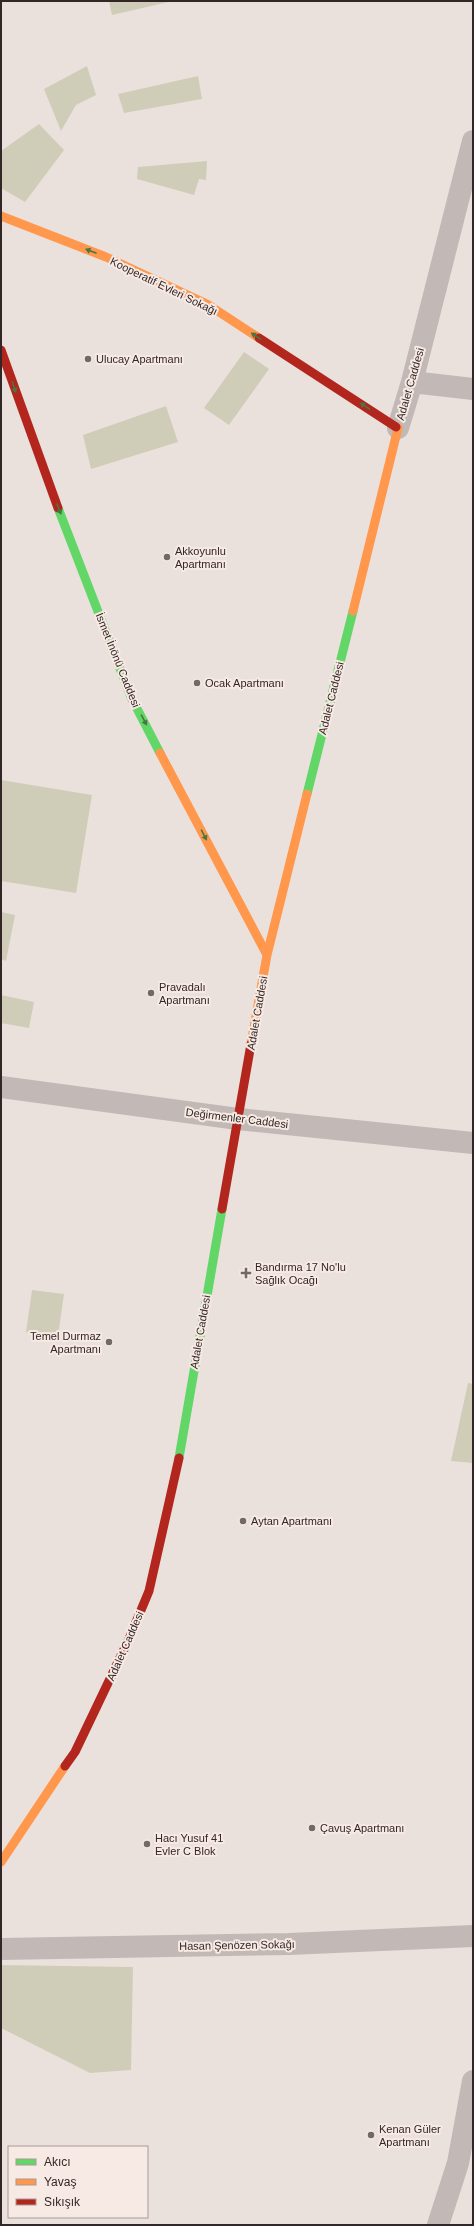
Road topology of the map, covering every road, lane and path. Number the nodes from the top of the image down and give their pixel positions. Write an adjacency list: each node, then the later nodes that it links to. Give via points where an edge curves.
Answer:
1 (473, 141): 4 (street, Adalet Caddesi)
2 (1, 216): 6 (main road, Kooperatif Evleri Sokağı, one-way to 2, via 207,304 106,257)
3 (1, 350): 7 (main road, İsmet İnönü Caddesi, one-way to 7, via 32,440 131,697)
4 (412, 382): 5 (street); 6 (street, Adalet Caddesi)
5 (473, 389)
6 (398, 428): 7 (main road, Adalet Caddesi)
7 (267, 955): 9 (main road, Adalet Caddesi)
8 (1, 1087): 9 (street, Değirmenler Caddesi)
9 (238, 1119): 10 (street, Değirmenler Caddesi); 11 (main road, Adalet Caddesi, via 173,1490 148,1591 129,1639 75,1752)
10 (473, 1143)
11 (1, 1862)
12 (473, 1936): 13 (street, Hasan Şenözen Sokağı, via 289,1944)
13 (1, 1950)
14 (473, 2081): 15 (street, via 458,2163)
15 (438, 2225)

